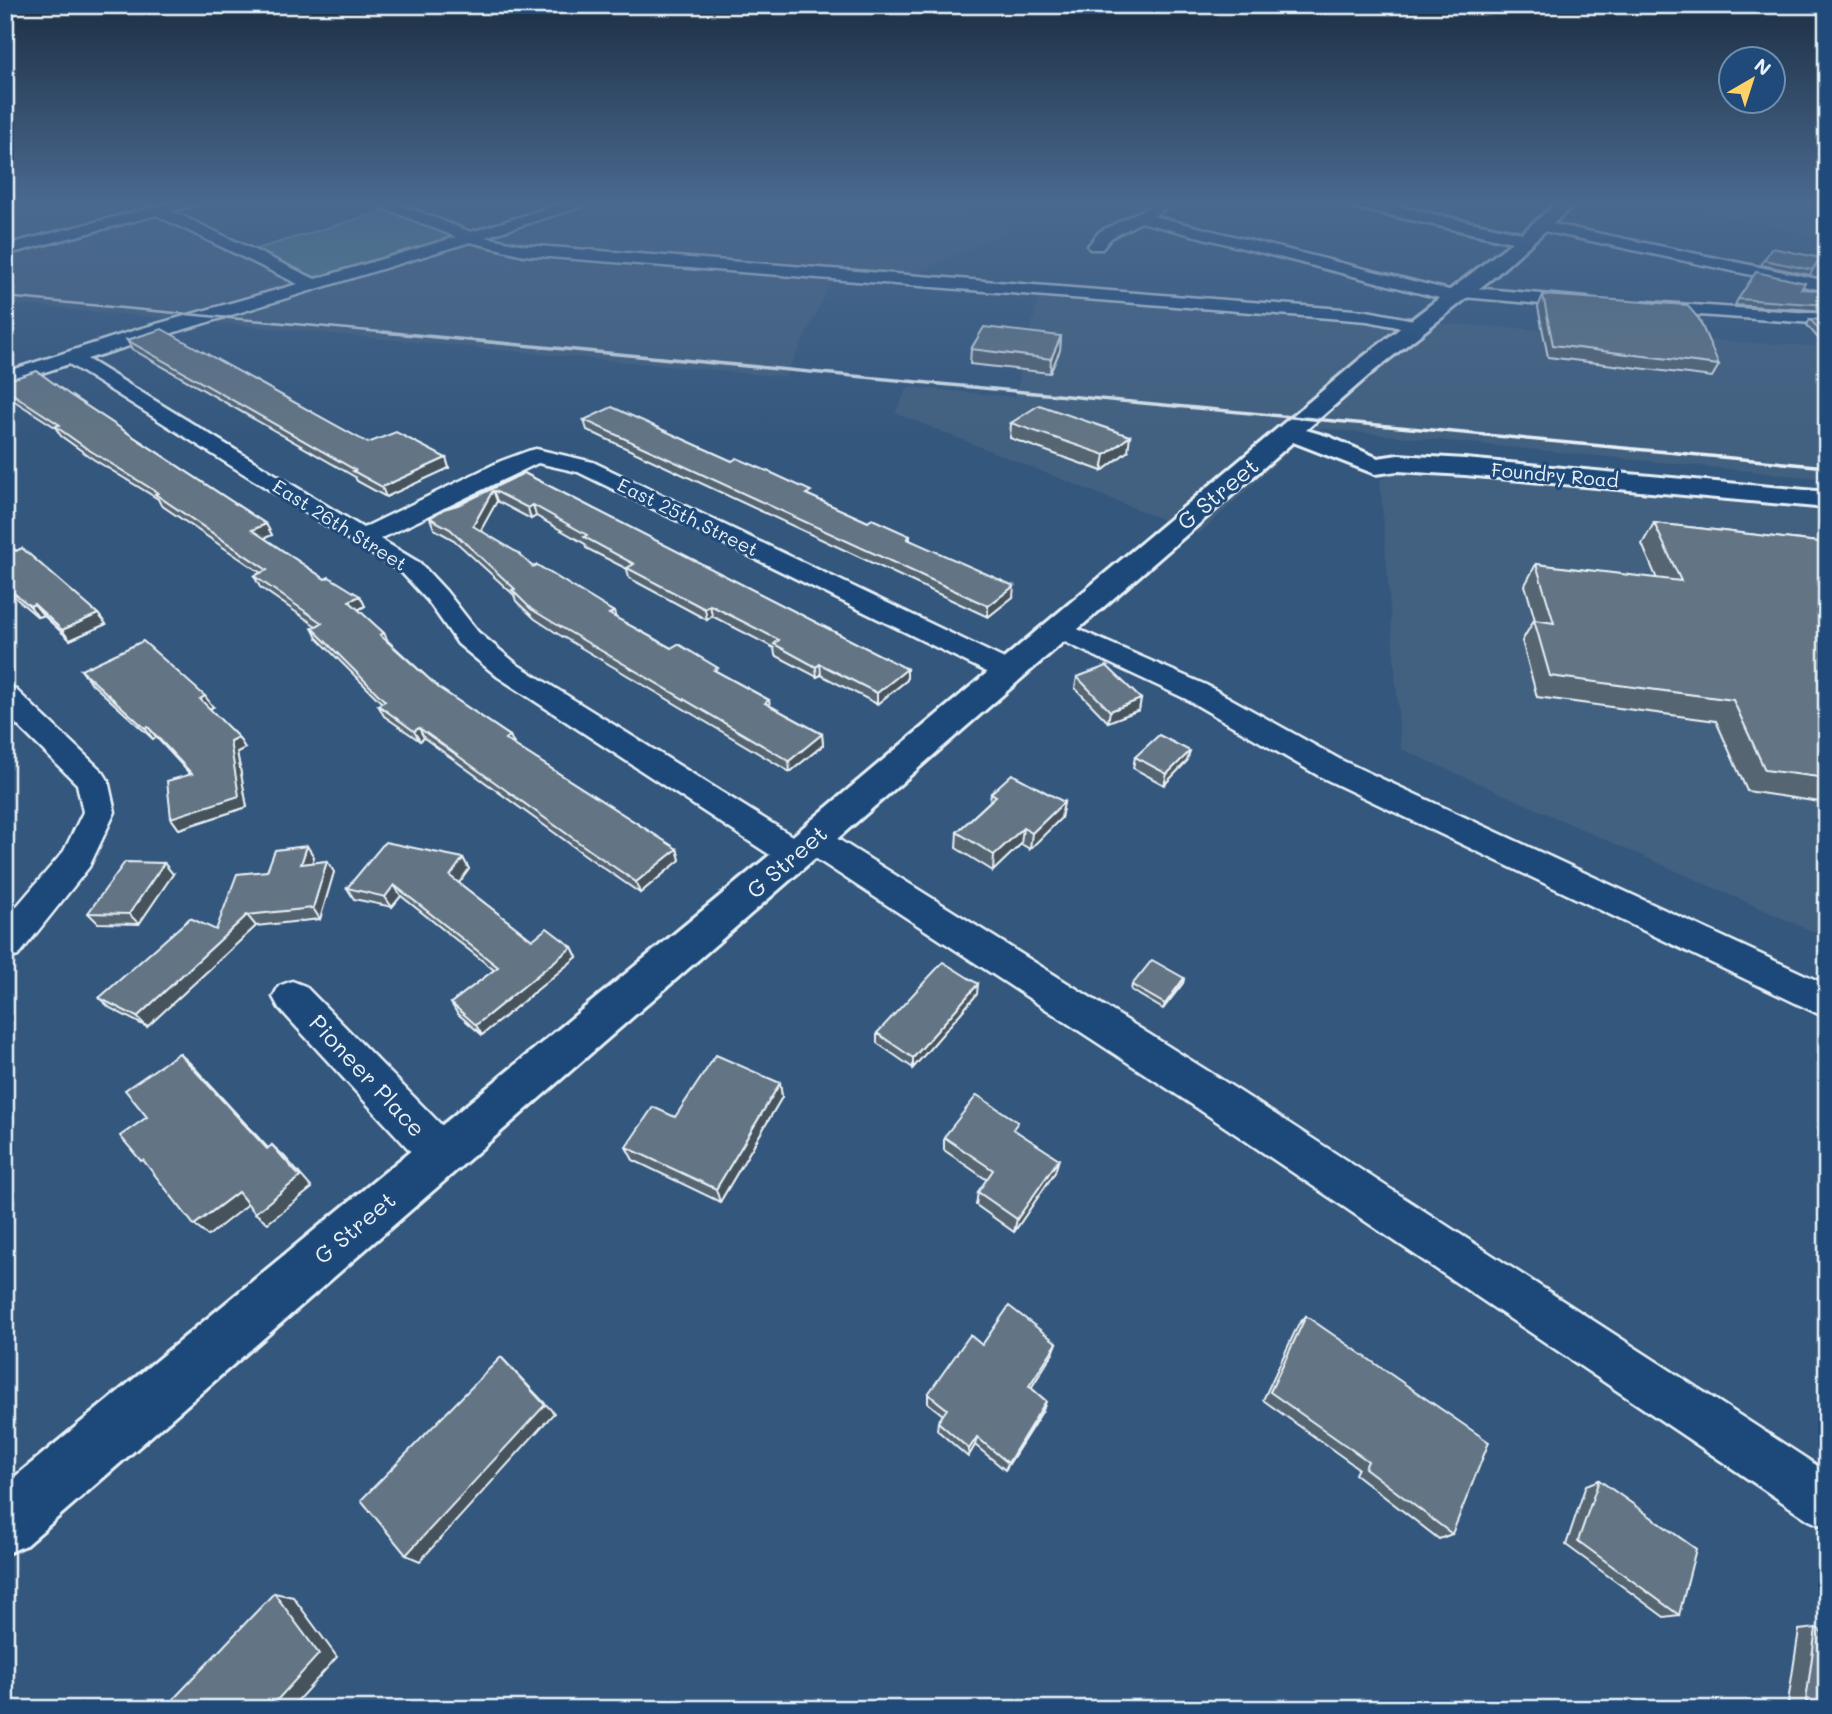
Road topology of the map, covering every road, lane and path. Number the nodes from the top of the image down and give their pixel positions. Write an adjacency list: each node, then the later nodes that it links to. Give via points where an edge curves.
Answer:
1 (306, 281): 7 (street)
2 (327, 281): 7 (street)
3 (920, 281): 11 (street, via 1367,316)
4 (1400, 281): 9 (street)
5 (1475, 281): 9 (main road, G Street)
6 (1799, 281): 8 (street)
7 (314, 285): 12 (street)
8 (1827, 286)
9 (1458, 295): 10 (street); 11 (main road, G Street)
10 (1827, 319)
11 (1418, 326): 14 (main road, G Street)
12 (73, 358): 13 (street); 16 (street, East 26th Street)
13 (5, 379)
14 (1290, 433): 15 (main road, Foundry Road, via 1375,466 1465,467); 17 (main road, G Street)
15 (1827, 500)
16 (362, 538): 18 (street, East 25th Street, via 536,456 585,467); 20 (street, East 26th Street, via 411,568 468,638 508,671)
17 (1059, 629): 18 (main road, G Street); 23 (street, via 1196,692 1330,768)
18 (1009, 672): 20 (main road, G Street)
19 (5, 696): 21 (street, via 92,780 99,812 77,858)
20 (805, 847): 24 (main road, G Street); 25 (street, East 26th Street, via 1205,1091)
21 (5, 946)
22 (292, 997): 24 (street, Pioneer Place)
23 (1827, 1002)
24 (442, 1155): 26 (main road, G Street)
25 (1827, 1502)
26 (5, 1524)

